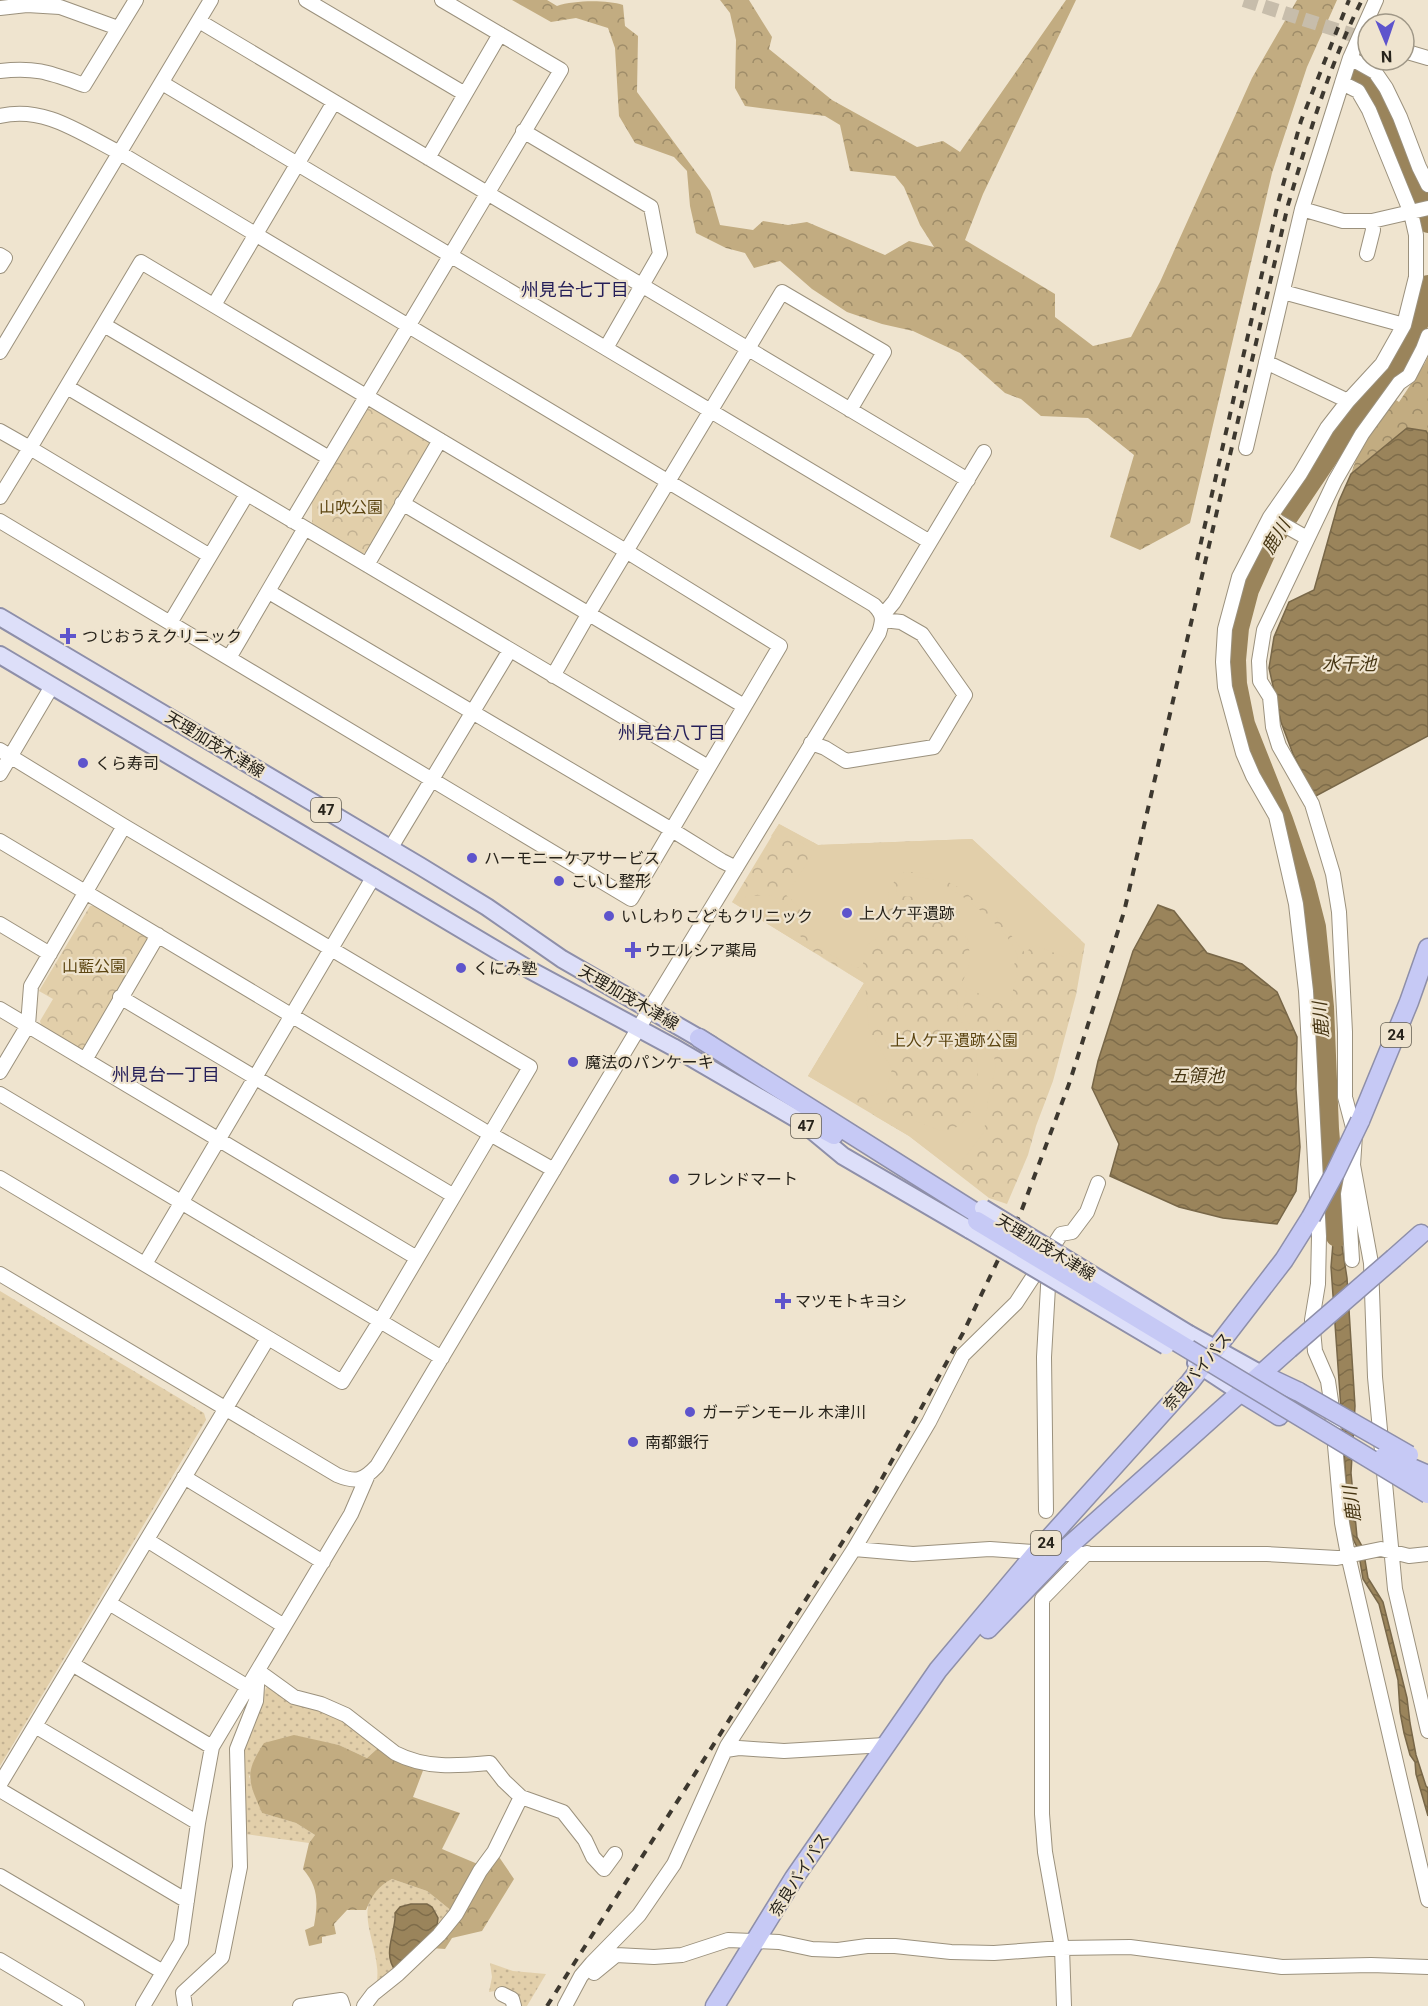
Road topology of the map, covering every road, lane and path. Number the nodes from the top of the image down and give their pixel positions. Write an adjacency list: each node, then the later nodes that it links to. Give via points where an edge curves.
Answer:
1 (136, 0): 9 (street)
2 (211, 0): 8 (street)
3 (306, 0): 15 (street)
4 (442, 0): 10 (street)
5 (1376, 0): 11 (street)
6 (62, 3): 7 (street); 9 (street)
7 (0, 8)
8 (199, 21): 13 (street); 16 (street)
9 (118, 28): 12 (street, via 84,85 27,68)
10 (500, 34): 15 (street); 18 (street, via 561,70)
11 (1350, 58): 14 (street); 22 (street, via 1375,72 1386,88)
12 (0, 71)
13 (162, 83): 19 (street); 21 (street)
14 (1342, 83): 24 (street); 25 (street, via 1358,91)
15 (465, 94): 20 (street)
16 (334, 102): 20 (street); 21 (street)
17 (0, 116): 19 (street, via 23,112 47,117)
18 (524, 131): 23 (street); 32 (street, via 651,207 660,254)
19 (120, 153): 27 (street); 41 (street)
20 (428, 158): 23 (street)
21 (296, 163): 27 (street); 30 (street)
22 (1428, 185)
23 (487, 193): 30 (street); 32 (street)
24 (1302, 209): 26 (street, via 1343,221); 33 (street)
25 (1419, 210): 26 (street); 35 (street, via 1416,277)
26 (1372, 221): 28 (street)
27 (255, 234): 34 (street); 37 (street)
28 (1367, 254)
29 (0, 255): 31 (street, via 5,258)
30 (449, 255): 37 (street); 39 (street)
31 (0, 266)
32 (642, 286): 39 (street); 40 (street)
33 (1282, 292): 35 (street); 42 (street)
34 (213, 305): 36 (street, via 141,262); 44 (street)
35 (1404, 324): 45 (street, via 1382,364)
36 (104, 325): 43 (street); 53 (street)
37 (408, 325): 44 (street); 55 (street)
38 (1428, 336): 63 (street, via 1408,375 1362,434)
39 (606, 348): 47 (street)
40 (747, 348): 46 (street); 46 (street, via 782,292 884,352); 47 (street)
41 (0, 352)
42 (1266, 362): 45 (street); 51 (street)
43 (67, 387): 50 (street); 56 (street)
44 (366, 395): 49 (street); 53 (street)
45 (1348, 401): 59 (street)
46 (850, 410): 54 (street)
47 (710, 411): 55 (street); 64 (street)
48 (0, 431): 50 (street)
49 (440, 440): 58 (street); 65 (street)
50 (30, 448): 57 (street); 66 (street)
51 (1246, 448)
52 (984, 452): 54 (street)
53 (329, 458): 61 (street)
54 (968, 480): 64 (street)
55 (668, 481): 65 (street); 71 (street, via 874,605)
56 (247, 494): 61 (street); 66 (street)
57 (0, 497)
58 (402, 503): 67 (street); 69 (street)
59 (1270, 517): 63 (street); 146 (street, via 1239,577 1229,607 1225,687 1243,753 1276,816 1296,904 1306,991 1319,1236 1312,1320 1315,1351 1328,1382 1342,1523)
60 (0, 521): 72 (street)
61 (292, 521): 62 (street)
62 (305, 528): 67 (street); 68 (street)
63 (1307, 538): 111 (street, via 1264,630 1260,681 1270,697 1279,746 1312,804 1333,874 1341,938 1345,1097 1355,1135)
64 (930, 542): 71 (street)
65 (626, 551): 69 (street); 78 (street, via 780,646)
66 (210, 556): 72 (street)
67 (367, 565): 73 (street)
68 (269, 592): 75 (street); 79 (street)
69 (589, 613): 76 (street); 78 (street)
70 (0, 617): 88 (main road, 天理加茂木津線 / 47)
71 (883, 618): 80 (street, via 879,633); 80 (street, via 901,622 922,634 965,695 933,747 846,761)
72 (170, 623): 75 (street)
73 (510, 650): 76 (street); 79 (street)
74 (0, 655): 77 (main road, 天理加茂木津線 / 47)
75 (229, 658): 84 (street)
76 (553, 676): 82 (street)
77 (52, 686): 81 (street); 90 (main road, 天理加茂木津線 / 47)
78 (744, 706): 82 (street)
79 (472, 713): 84 (street); 86 (street)
80 (812, 743): 89 (street)
81 (5, 753): 83 (street); 85 (street)
82 (708, 767): 86 (street)
83 (0, 774)
84 (433, 780): 86 (street, via 631,899); 88 (street)
85 (124, 826): 91 (street); 94 (street)
86 (672, 830): 89 (street)
87 (0, 841): 91 (street)
88 (390, 849): 99 (main road, 天理加茂木津線 / 47, via 487,907 562,959)
89 (736, 868): 99 (street)
90 (374, 876): 94 (street); 102 (main road, 天理加茂木津線 / 47, via 530,970)
91 (86, 892): 93 (street); 96 (street)
92 (0, 924): 96 (street)
93 (158, 936): 97 (street); 100 (street)
94 (332, 948): 100 (street); 109 (street, via 530,1066)
95 (1428, 948): 126 (highway, 奈良バイパス / 24, bridge, via 1360,1121 1335,1173 1284,1260)
96 (50, 954): 101 (street, via 31,986)
97 (120, 997): 104 (street); 106 (street)
98 (0, 1009): 101 (street)
99 (650, 1009): 102 (street); 103 (main road, 天理加茂木津線 / 47)
100 (292, 1015): 106 (street); 109 (street)
101 (28, 1025): 104 (street); 105 (street)
102 (638, 1028): 108 (main road, 天理加茂木津線 / 47); 112 (street)
103 (699, 1038): 117 (highway)
104 (85, 1060): 110 (street)
105 (0, 1072)
106 (255, 1077): 110 (street); 115 (street)
107 (0, 1094): 116 (street)
108 (802, 1122): 117 (highway, via 823,1129)
109 (491, 1134): 112 (street); 115 (street)
110 (219, 1139): 116 (street); 119 (street)
111 (1353, 1165): 121 (street, via 1348,1194); 141 (street, via 1371,1263)
112 (554, 1170): 127 (street)
113 (0, 1178): 122 (street)
114 (1098, 1183): 120 (street, via 1088,1212 1072,1232 1061,1234)
115 (454, 1196): 119 (street)
116 (182, 1202): 122 (street); 124 (street)
117 (977, 1219): 126 (main road, 天理加茂木津線, bridge); 128 (main road, 天理加茂木津線, bridge); 133 (highway, bridge, via 1388,1458); 136 (highway, bridge)
118 (1421, 1234): 129 (highway, 奈良バイパス / 24, bridge)
119 (417, 1258): 124 (street)
120 (1045, 1259): 138 (street, via 1050,1272 1044,1357); 140 (street, via 1016,1303 963,1355 929,1422)
121 (1352, 1260)
122 (145, 1264): 125 (street)
123 (0, 1274): 131 (street)
124 (380, 1321): 125 (street, via 342,1382); 127 (street)
125 (268, 1338): 131 (street)
126 (1217, 1350): 128 (highway, 奈良バイパス / 24); 129 (main road, 天理加茂木津線)
127 (442, 1358): 134 (street)
128 (1202, 1367): 130 (main road, 天理加茂木津線); 142 (highway, 奈良バイパス / 24)
129 (1261, 1374): 130 (highway, 奈良バイパス / 24); 132 (highway, bridge)
130 (1240, 1392): 137 (highway); 144 (highway, 奈良バイパス / 24)
131 (226, 1408): 134 (street, via 337,1475 356,1480); 135 (street)
132 (1428, 1463)
133 (1428, 1475)
134 (367, 1477): 147 (street, via 355,1508)
135 (184, 1478): 139 (street); 147 (street)
136 (1428, 1494)
137 (1428, 1509)
138 (1046, 1511)
139 (147, 1540): 148 (street); 149 (street)
140 (854, 1549): 142 (street, via 903,1554 990,1549); 157 (street)
141 (1387, 1550): 145 (street, via 1409,1556); 146 (street); 154 (street)
142 (1036, 1553): 144 (street); 155 (highway, 奈良バイパス / 24, via 938,1670)
143 (1087, 1553): 144 (street); 146 (street, via 1336,1558); 167 (street, via 1042,1599 1042,1815)
144 (1060, 1554): 155 (highway, 奈良バイパス / 24, via 997,1618 914,1717)
145 (1428, 1554)
146 (1350, 1555): 164 (street)
147 (323, 1562): 149 (street)
148 (109, 1603): 150 (street); 152 (street)
149 (284, 1626): 151 (street)
150 (72, 1664): 153 (street); 156 (street)
151 (258, 1671): 152 (street); 160 (street, via 294,1697 346,1715 404,1758 453,1767 490,1763); 175 (street, via 256,1701 237,1749 240,1867 222,1957 183,1993)
152 (248, 1687): 156 (street)
153 (35, 1726): 158 (street); 161 (street)
154 (1428, 1731)
155 (885, 1745): 157 (street); 166 (highway, 奈良バイパス / 24)
156 (212, 1747): 161 (street)
157 (726, 1750): 171 (street, via 674,1864 639,1915 592,1963)
158 (0, 1784)
159 (0, 1790): 165 (street)
160 (521, 1797): 162 (street, via 563,1812 604,1869); 178 (street, via 494,1852 456,1914)
161 (198, 1823): 165 (street)
162 (615, 1854)
163 (0, 1876): 170 (street)
164 (1428, 1900)
165 (187, 1901): 170 (street, via 181,1942)
166 (756, 1941): 167 (street, via 821,1949 895,1946 994,1953); 171 (street, via 728,1940 682,1955 616,1955); 181 (highway, 奈良バイパス / 24)
167 (1062, 1948): 169 (street, via 1130,1947 1282,1967); 182 (street)
168 (0, 1960): 173 (street)
169 (1428, 1967)
170 (163, 1972): 174 (street)
171 (574, 1990): 180 (street)
172 (502, 1994): 179 (street, via 512,1999)
173 (77, 2006)
174 (143, 2006)
175 (185, 2006)
176 (300, 2006): 177 (street, via 341,2000)
177 (343, 2006)
178 (364, 2006)
179 (514, 2006)
180 (565, 2006)
181 (715, 2006)
182 (1064, 2006)

